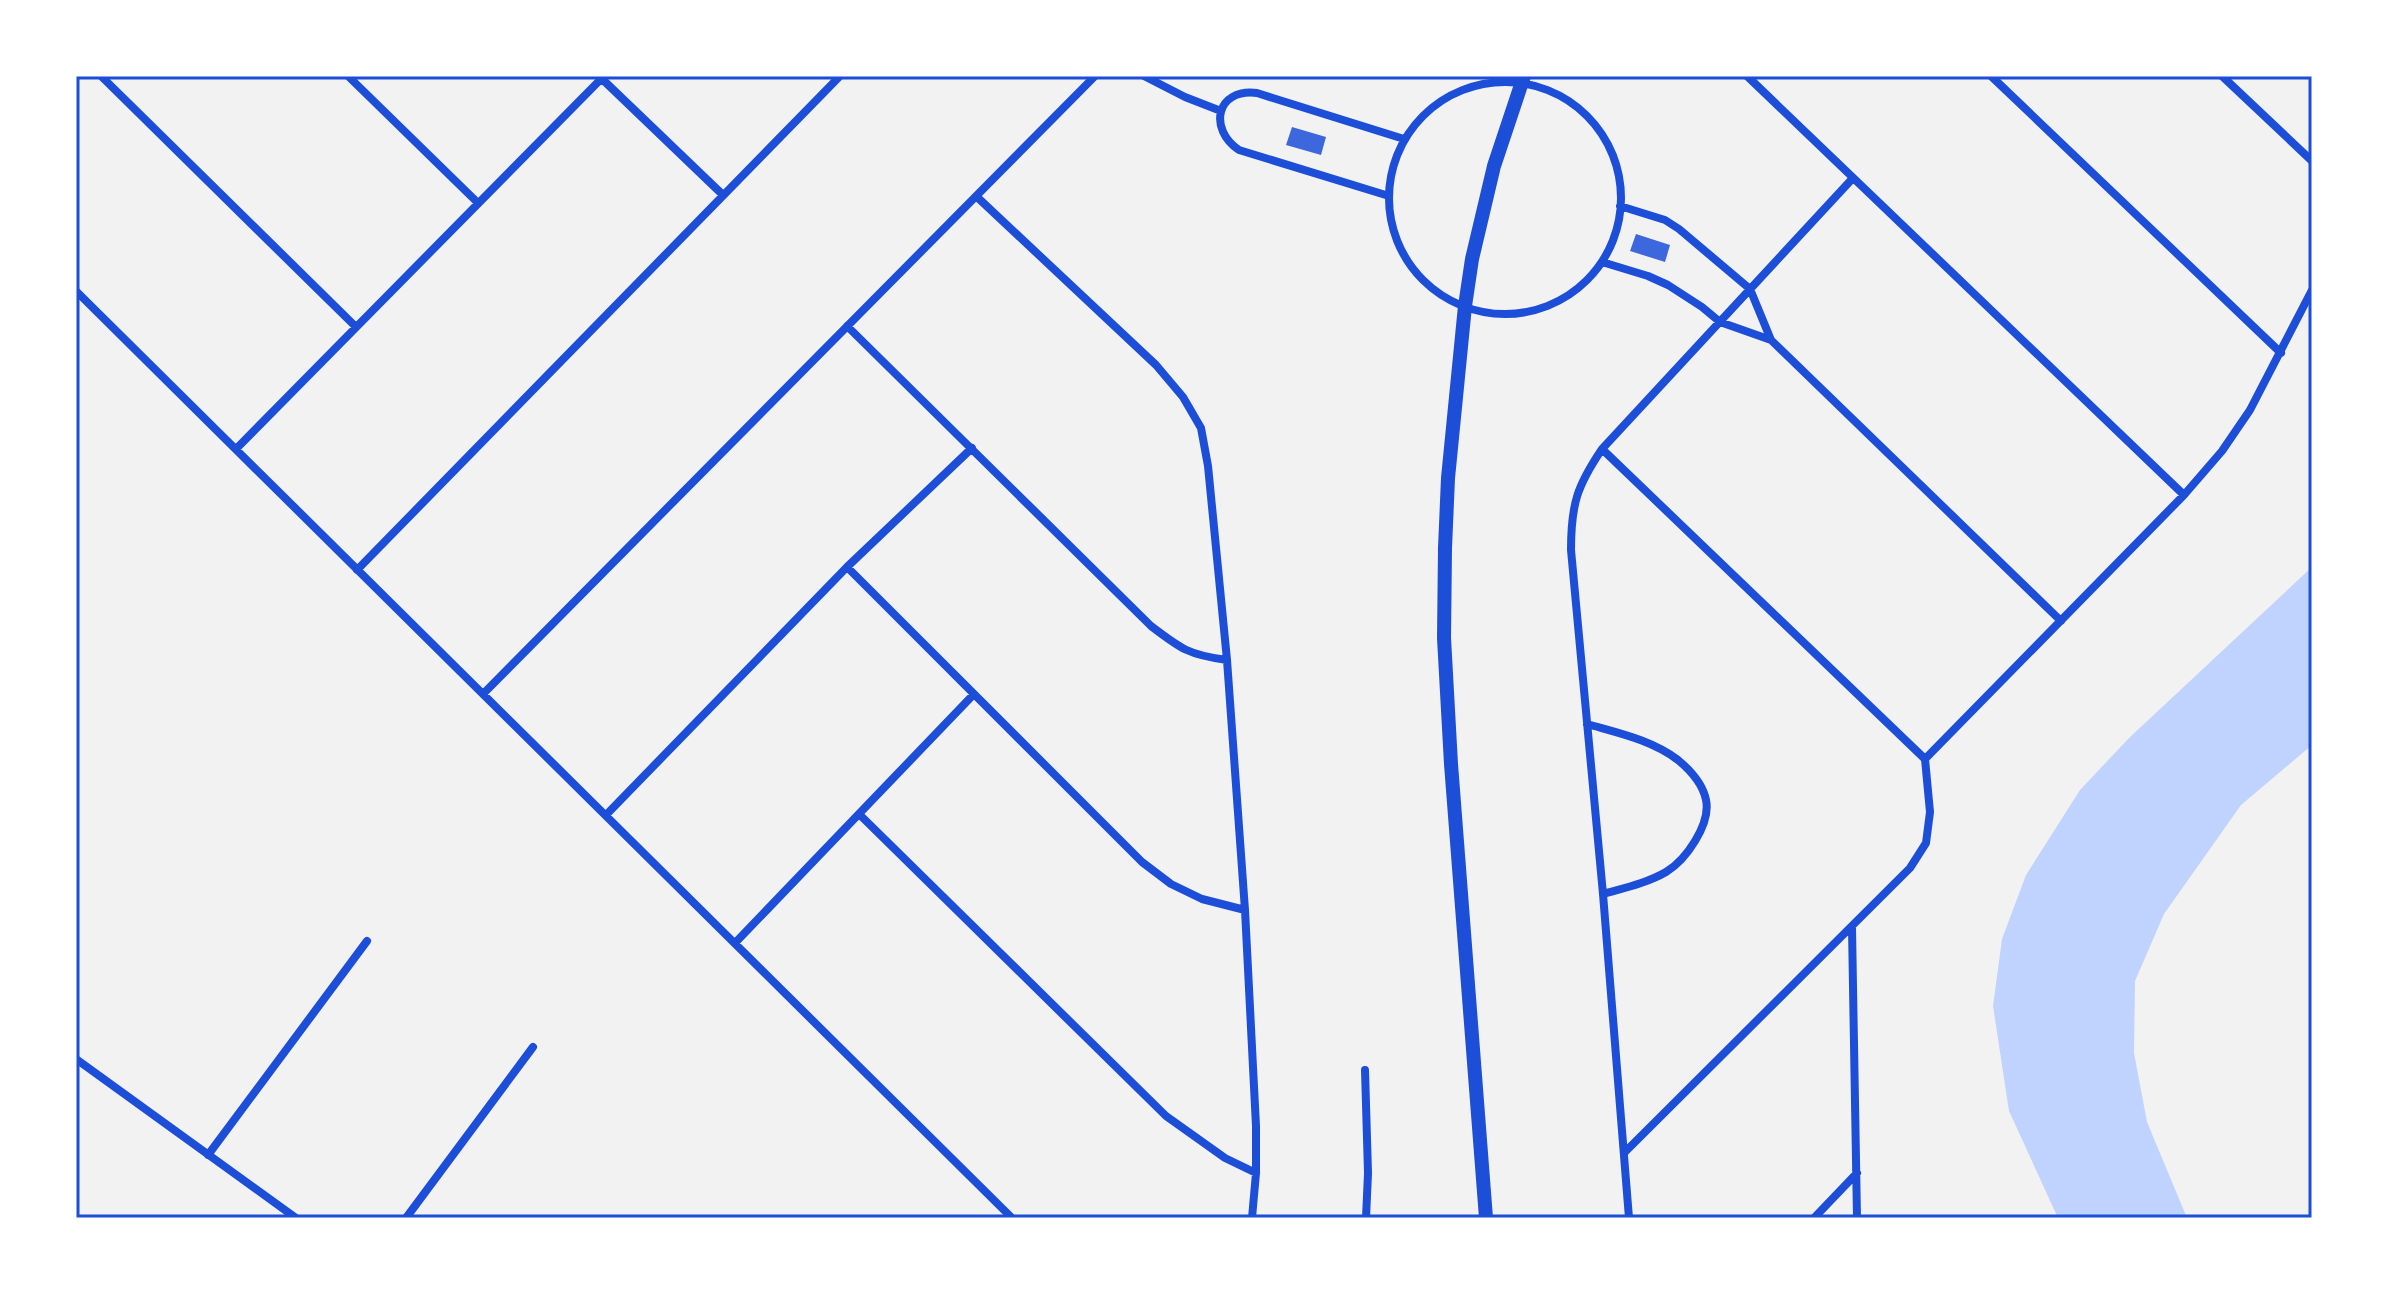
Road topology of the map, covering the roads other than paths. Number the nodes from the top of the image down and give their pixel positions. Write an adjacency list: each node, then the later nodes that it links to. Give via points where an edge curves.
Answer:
1 (101, 76): 27 (street)
2 (348, 76): 18 (street)
3 (840, 76): 15 (street)
4 (1095, 76): 16 (street)
5 (1144, 76): 11 (street)
6 (1747, 76): 14 (street)
7 (1991, 76): 29 (street)
8 (2222, 76): 13 (street)
9 (601, 77): 15 (street); 18 (street)
10 (1523, 80): 12 (street, via 1461,90 1423,115); 19 (street, via 1562,97 1595,125 1616,163); 24 (street, via 1491,179)
11 (1221, 111): 12 (street, via 1236,94 1257,93); 17 (street, via 1222,133 1239,150)
12 (1404, 139): 17 (street)
13 (2312, 161)
14 (1853, 178): 21 (street); 33 (street)
15 (723, 195): 35 (street)
16 (976, 196): 26 (street); 37 (street, via 1156,365 1201,428)
17 (1389, 196): 24 (street, via 1396,238 1409,263 1439,293)
18 (478, 203): 27 (street)
19 (1620, 206): 20 (street, via 1615,236); 21 (street, via 1665,220)
20 (1602, 262): 24 (street, via 1572,292 1534,310 1492,313); 25 (street, via 1668,285)
21 (1750, 289): 25 (street); 28 (street)
22 (2312, 290): 29 (street)
23 (76, 291): 31 (street)
24 (1465, 306): 61 (street, via 1448,478 1444,638)
25 (1720, 322): 28 (street); 32 (street)
26 (847, 326): 30 (street); 38 (street)
27 (356, 327): 31 (street)
28 (1771, 340): 36 (street)
29 (2281, 353): 33 (street, via 2222,451)
30 (972, 448): 34 (street); 37 (street, via 1151,626 1198,656)
31 (236, 449): 35 (street)
32 (1602, 449): 40 (street, via 1578,490 1571,517); 41 (street)
33 (2184, 495): 36 (street)
34 (847, 567): 39 (street); 43 (street)
35 (357, 570): 38 (street)
36 (2061, 621): 41 (street)
37 (1227, 660): 45 (street)
38 (483, 694): 43 (street)
39 (974, 694): 42 (street); 45 (street, via 1142,862 1202,899)
40 (1587, 724): 44 (street); 44 (street, via 1651,744 1678,760 1697,779 1706,799 1699,832 1668,871)
41 (1925, 759): 46 (street, via 1930,812 1926,843 1910,868)
42 (859, 814): 48 (street); 54 (street, via 1166,1116)
43 (606, 815): 48 (street)
44 (1603, 894): 52 (street)
45 (1245, 910): 54 (street)
46 (1852, 928): 52 (street); 55 (street)
47 (367, 941): 53 (street)
48 (735, 943): 58 (street)
49 (533, 1047): 57 (street)
50 (76, 1059): 53 (street)
51 (1365, 1070): 60 (street)
52 (1625, 1152): 62 (street)
53 (208, 1155): 56 (street)
54 (1256, 1173): 59 (street)
55 (1857, 1173): 63 (street); 64 (street)
56 (296, 1218)
57 (406, 1218)
58 (1012, 1218)
59 (1252, 1218)
60 (1366, 1218)
61 (1486, 1218)
62 (1629, 1218)
63 (1814, 1218)
64 (1857, 1218)

